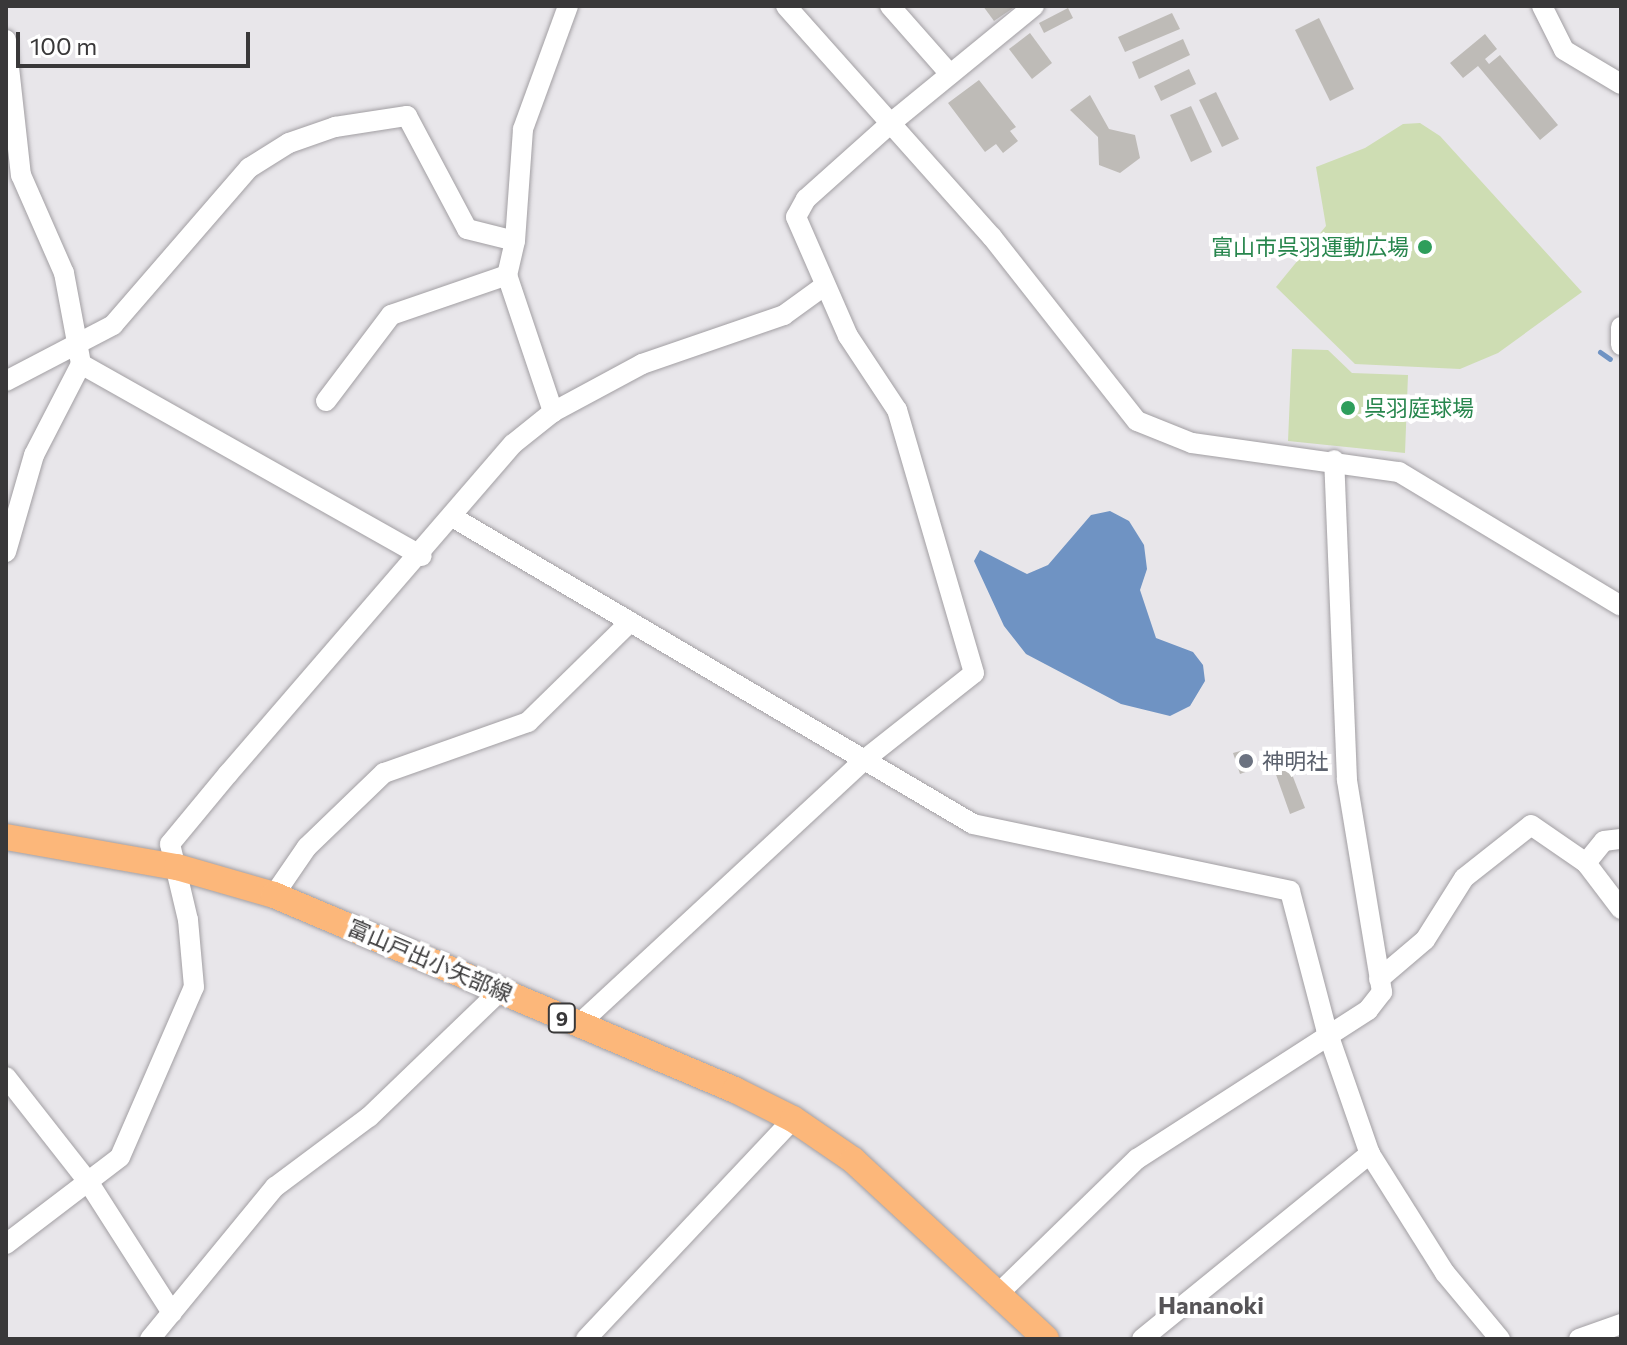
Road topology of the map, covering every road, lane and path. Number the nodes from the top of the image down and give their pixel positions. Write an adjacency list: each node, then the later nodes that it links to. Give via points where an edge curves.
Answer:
1 (568, 6): 11 (street, via 523,129)
2 (786, 6): 10 (street)
3 (890, 6): 7 (street)
4 (1034, 6): 7 (street)
5 (1542, 6): 8 (street, via 1564,50)
6 (6, 40): 9 (street)
7 (950, 74): 10 (street)
8 (1621, 84)
9 (8, 112): 16 (street, via 21,175 64,273)
10 (891, 123): 13 (street, via 806,199 796,217); 20 (street, via 992,237 1137,421 1192,443)
11 (515, 241): 12 (street); 16 (street, via 467,229 407,116 377,116 289,143 249,168 135,306)
12 (507, 275): 18 (street, via 391,315); 19 (street)
13 (824, 286): 19 (street, via 784,315 719,332 642,364); 26 (street, via 897,410 974,673)
14 (1621, 327): 15 (street)
15 (1621, 345)
16 (80, 354): 17 (street); 22 (street, via 34,455); 23 (street)
17 (6, 381)
18 (326, 401)
19 (553, 412): 21 (street, via 513,444)
20 (1334, 460): 24 (street, via 1416,480); 33 (street, via 1347,780)
21 (454, 518): 23 (street); 25 (street)
22 (6, 552)
23 (422, 556): 30 (street, via 170,844)
24 (1621, 606)
25 (630, 622): 26 (street); 31 (street, via 528,722 384,773 307,847)
26 (864, 760): 35 (street); 36 (street, via 973,824 1290,891)
27 (6, 837): 30 (main road, 富山戸出小矢部線 / 9)
28 (1621, 839): 29 (street, via 1604,841)
29 (1586, 863): 32 (street); 33 (street, via 1531,825 1464,878 1425,940)
30 (177, 867): 31 (main road, 富山戸出小矢部線 / 9); 40 (street, via 194,987 120,1157)
31 (274, 895): 34 (main road, 富山戸出小矢部線 / 9)
32 (1621, 909)
33 (1379, 979): 36 (street, via 1382,992 1368,1010)
34 (501, 990): 35 (main road, 富山戸出小矢部線 / 9); 43 (street, via 369,1117 275,1187)
35 (578, 1025): 38 (main road, 富山戸出小矢部線 / 9)
36 (1329, 1035): 39 (street); 42 (street, via 1137,1159)
37 (6, 1077): 40 (street)
38 (793, 1119): 42 (main road, 富山戸出小矢部線 / 9, via 910,1207); 46 (street)
39 (1370, 1154): 48 (street); 49 (street, via 1445,1273)
40 (89, 1183): 41 (street); 43 (street)
41 (6, 1244)
42 (998, 1294): 47 (main road, 富山戸出小矢部線 / 9)
43 (172, 1313): 45 (street)
44 (1621, 1324): 50 (street)
45 (150, 1339)
46 (586, 1339)
47 (1046, 1339)
48 (1142, 1339)
49 (1500, 1339)
50 (1579, 1339)

